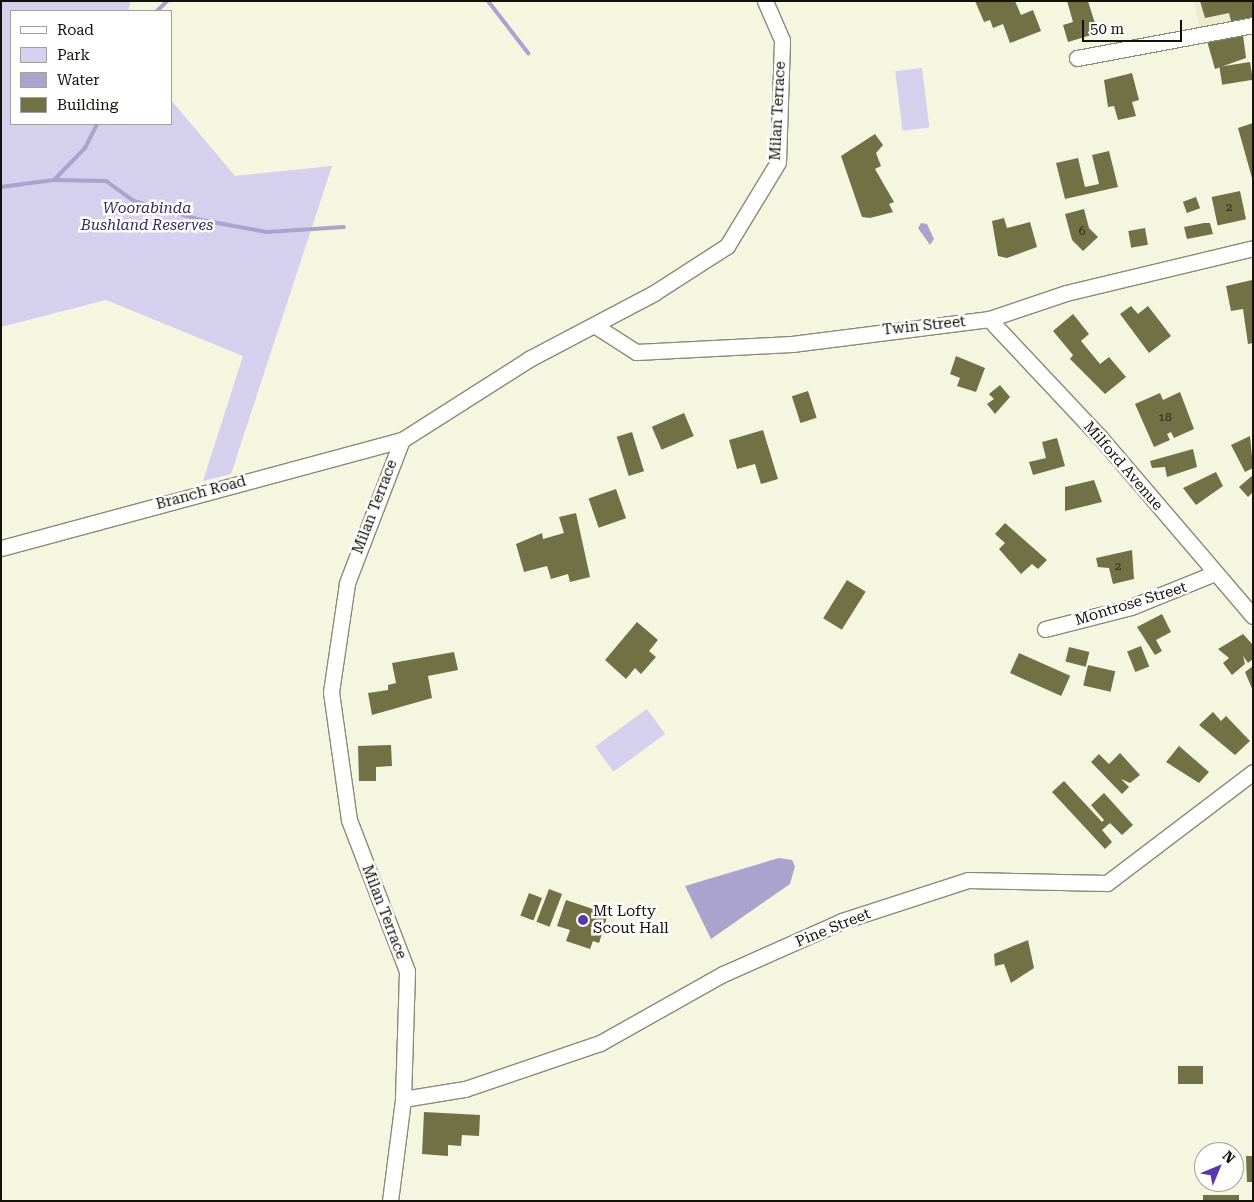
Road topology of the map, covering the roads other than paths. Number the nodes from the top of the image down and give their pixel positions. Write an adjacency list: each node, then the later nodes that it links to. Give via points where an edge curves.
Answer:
1 (765, 1): 6 (street, Milan Terrace, via 782,40 778,162 727,246)
2 (1253, 24): 3 (street)
3 (1077, 58)
4 (1253, 248): 5 (street, Twin Street, via 1066,293)
5 (990, 319): 6 (street, Twin Street, via 783,344 636,352); 9 (street, Milford Avenue, via 1099,436)
6 (594, 325): 7 (street, Milan Terrace, via 530,359)
7 (402, 440): 8 (street, Branch Road); 13 (street, Milan Terrace, via 347,583 330,692 348,820 407,971)
8 (1, 548)
9 (1215, 573): 10 (street, Milford Avenue); 11 (street, Montrose Street, via 1131,607)
10 (1253, 616)
11 (1045, 629)
12 (1253, 772): 13 (street, Pine Street, via 1107,883 968,880 842,921 757,959 600,1043 465,1089)
13 (403, 1099): 14 (street, Milan Terrace)
14 (390, 1201)

